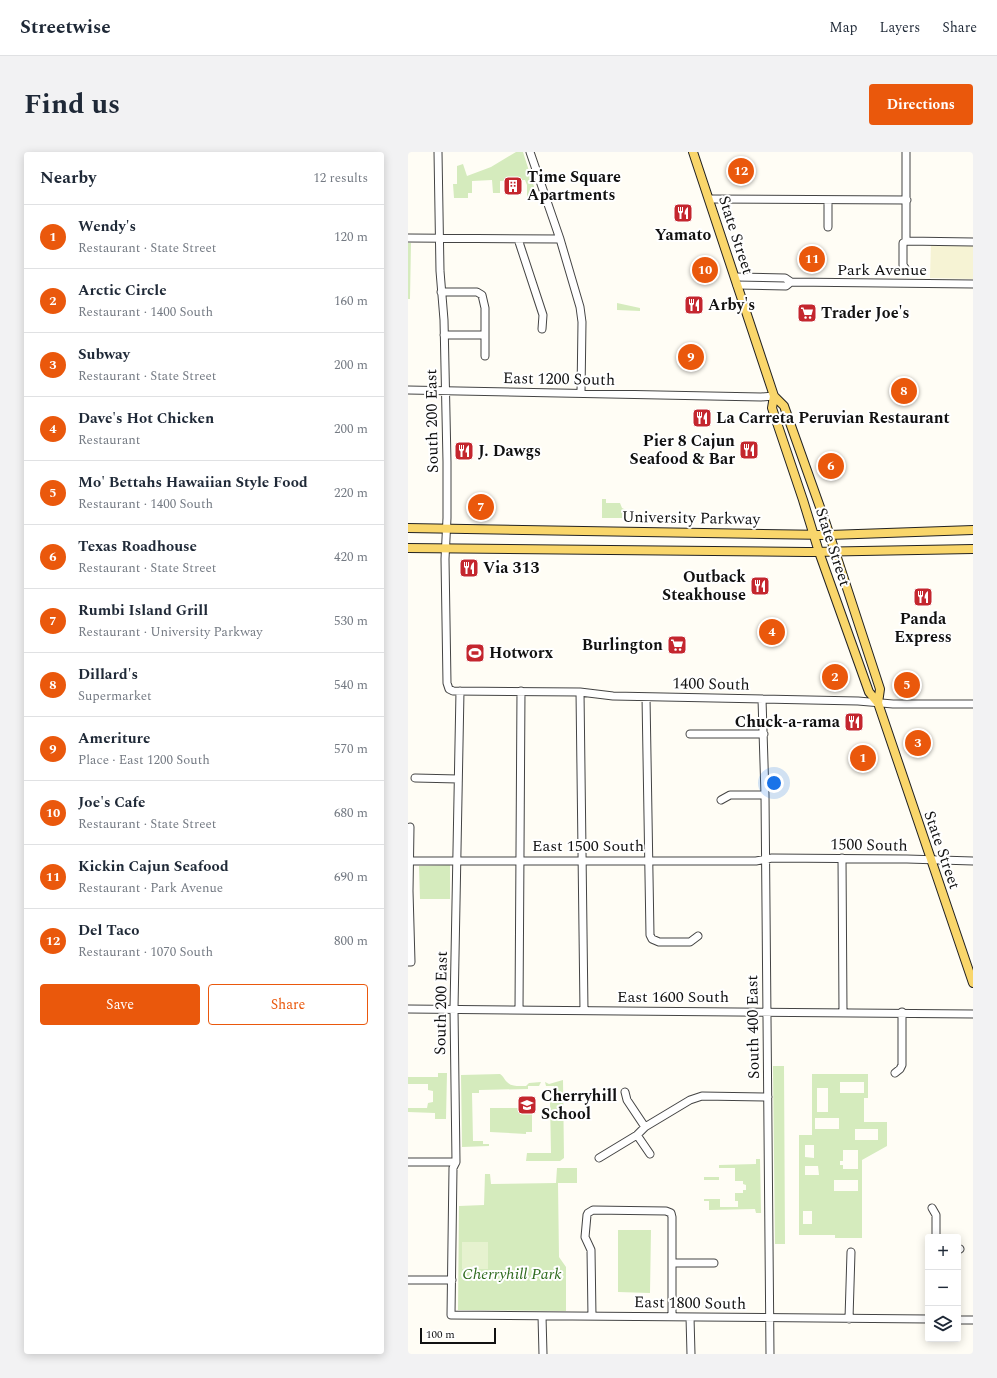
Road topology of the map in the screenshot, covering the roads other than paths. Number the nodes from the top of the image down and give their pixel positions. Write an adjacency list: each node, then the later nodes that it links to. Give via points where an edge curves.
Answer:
1 (438, 152): 10 (street, South 200 East)
2 (530, 152): 12 (street)
3 (693, 152): 5 (main road, State Street)
4 (906, 152): 7 (street)
5 (709, 199): 6 (street); 16 (main road, State Street)
6 (828, 200): 7 (street); 8 (street)
7 (907, 200): 13 (street)
8 (828, 227)
9 (408, 238): 10 (street)
10 (440, 239): 11 (street); 18 (street, South 200 East)
11 (518, 239): 12 (street); 19 (street, via 543,315)
12 (560, 239): 25 (street, via 577,294 582,322)
13 (906, 241): 14 (street); 15 (street, via 903,243 903,265)
14 (973, 242)
15 (906, 271)
16 (736, 281): 17 (street, Park Avenue, via 785,278 791,282); 26 (main road, State Street)
17 (973, 284)
18 (441, 292): 20 (street, South 200 East); 21 (street, via 477,292 482,295 485,303)
19 (542, 329)
20 (444, 335): 21 (street); 24 (street, South 200 East)
21 (485, 335): 22 (street)
22 (485, 356)
23 (408, 390): 24 (street, East 1200 South)
24 (445, 391): 25 (street, East 1200 South); 28 (street, South 200 East)
25 (582, 393): 26 (street, East 1200 South)
26 (774, 396): 30 (main road, State Street, via 772,408); 31 (main road, State Street, via 784,406)
27 (408, 528): 28 (main road, University Parkway)
28 (446, 529): 30 (main road, University Parkway); 33 (street, South 200 East)
29 (973, 530): 31 (main road, University Parkway)
30 (814, 535): 31 (main road, University Parkway); 35 (main road, State Street)
31 (829, 535): 36 (main road, State Street)
32 (408, 548): 33 (main road, University Parkway)
33 (446, 548): 35 (main road, University Parkway); 37 (street, South 200 East)
34 (973, 549): 36 (main road, University Parkway)
35 (819, 552): 36 (main road, University Parkway); 43 (main road, State Street, via 869,692)
36 (834, 552): 43 (main road, State Street, via 880,689)
37 (449, 688): 38 (street, 1400 South)
38 (460, 691): 39 (street, 1400 South); 48 (street, South 200 East)
39 (521, 692): 40 (street, 1400 South); 54 (street)
40 (580, 692): 41 (street, 1400 South); 55 (street)
41 (646, 697): 42 (street, 1400 South); 59 (street)
42 (762, 699): 43 (street, 1400 South); 46 (street, South 400 East)
43 (878, 703): 44 (street, 1400 South); 57 (main road, State Street)
44 (973, 704)
45 (690, 734): 46 (street)
46 (764, 734): 49 (street, South 400 East)
47 (415, 778): 48 (street)
48 (458, 778): 58 (street, South 200 East)
49 (765, 795): 50 (street, via 730,795); 56 (street, South 400 East)
50 (721, 800)
51 (410, 827): 53 (street)
52 (842, 858): 56 (street, 1500 South); 57 (street, 1500 South); 69 (street)
53 (410, 860): 58 (street, East 1500 South); 62 (street)
54 (519, 860): 55 (street, East 1500 South); 58 (street, East 1500 South); 66 (street)
55 (583, 860): 59 (street, East 1500 South); 67 (street)
56 (765, 860): 59 (street, East 1500 South); 68 (street, South 400 East)
57 (932, 860): 60 (street, 1500 South); 63 (main road, State Street)
58 (457, 861): 65 (street, South 200 East)
59 (649, 861): 61 (street, via 652,939 658,942 690,942)
60 (973, 861)
61 (698, 936)
62 (409, 962)
63 (973, 983)
64 (408, 1009): 65 (street, East 1600 South)
65 (454, 1010): 66 (street, East 1600 South); 80 (street, South 200 East)
66 (518, 1010): 67 (street, East 1600 South)
67 (584, 1010): 68 (street, East 1600 South)
68 (767, 1011): 69 (street, East 1600 South); 74 (street, South 400 East)
69 (843, 1012): 70 (street, East 1600 South)
70 (902, 1012): 71 (street, East 1600 South); 72 (street, via 902,1065)
71 (973, 1014)
72 (895, 1073)
73 (626, 1092): 75 (street, via 627,1100)
74 (768, 1098): 75 (street, via 702,1096 690,1100); 93 (street, South 400 East)
75 (645, 1127): 76 (street)
76 (637, 1135): 77 (street); 78 (street)
77 (650, 1154)
78 (599, 1158)
79 (408, 1162): 80 (street)
80 (456, 1162): 87 (street, South 200 East, via 453,1168)
81 (932, 1208): 82 (street, via 936,1215)
82 (936, 1234)
83 (851, 1252): 94 (street)
84 (672, 1263): 85 (street); 90 (street, via 670,1213 593,1210 588,1213 584,1237 591,1250); 91 (street)
85 (714, 1263)
86 (408, 1280): 87 (street)
87 (452, 1280): 88 (street, South 200 East)
88 (451, 1315): 89 (street, East 1800 South)
89 (542, 1316): 90 (street, East 1800 South); 98 (street)
90 (592, 1316): 91 (street, East 1800 South)
91 (672, 1317): 92 (street, East 1800 South)
92 (690, 1317): 93 (street, East 1800 South); 99 (street)
93 (769, 1318): 94 (street, East 1800 South); 100 (street, South 400 East)
94 (849, 1319): 95 (street, East 1800 South)
95 (925, 1319)
96 (961, 1320): 97 (street)
97 (973, 1320)
98 (542, 1354)
99 (691, 1354)
100 (770, 1354)

